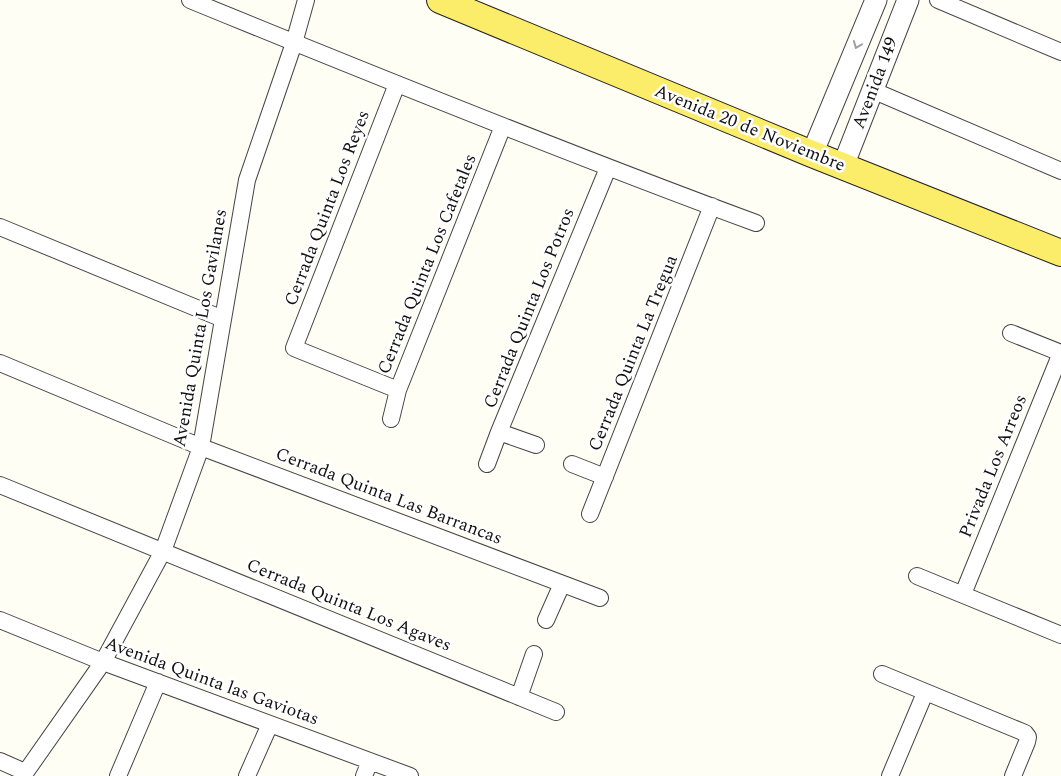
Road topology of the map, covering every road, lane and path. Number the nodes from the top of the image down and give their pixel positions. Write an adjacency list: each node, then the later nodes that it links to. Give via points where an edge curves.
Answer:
1 (190, 0): 7 (street)
2 (306, 0): 7 (street, Avenida Quinta Los Gavilanes)
3 (440, 0): 12 (main road, Avenida 20 de Noviembre)
4 (876, 0): 12 (street, Avenida 149, one-way to 12)
5 (908, 0): 10 (street, Avenida 149)
6 (938, 0): 8 (street)
7 (294, 43): 9 (street); 20 (street, Avenida Quinta Los Gavilanes, via 248,180)
8 (1061, 52)
9 (397, 84): 11 (street); 24 (street, Cerrada Quinta Los Reyes, via 294,348)
10 (872, 90): 13 (street, Avenida 149); 15 (street)
11 (503, 126): 14 (street); 24 (street, Cerrada Quinta Los Cafetales)
12 (812, 154): 13 (main road, Avenida 20 de Noviembre)
13 (843, 166): 19 (main road, Avenida 20 de Noviembre)
14 (608, 168): 16 (street); 26 (street, Cerrada Quinta Los Potros)
15 (1061, 171)
16 (712, 206): 17 (street); 31 (street, Cerrada Quinta La Tregua)
17 (756, 223)
18 (0, 227): 20 (street)
19 (1061, 253)
20 (223, 319): 28 (street, Avenida Quinta Los Gavilanes)
21 (1012, 334): 22 (street)
22 (1061, 353): 37 (street, Privada Los Arreos)
23 (0, 363): 28 (street, Cerrada Quinta Las Barrancas)
24 (398, 390): 25 (street, Cerrada Quinta Los Cafetales)
25 (391, 419)
26 (499, 432): 27 (street); 29 (street, Cerrada Quinta Los Potros)
27 (536, 445)
28 (201, 446): 34 (street, Avenida Quinta Los Gavilanes); 36 (street, Cerrada Quinta Las Barrancas)
29 (487, 464)
30 (572, 464): 31 (street)
31 (605, 477): 33 (street, Cerrada Quinta La Tregua)
32 (0, 485): 34 (street, Cerrada Quinta Los Agaves)
33 (590, 514)
34 (163, 551): 43 (street, Avenida Quinta Los Gavilanes); 47 (street, Cerrada Quinta Los Agaves)
35 (917, 576): 37 (street)
36 (562, 584): 38 (street, Cerrada Quinta Las Barrancas); 40 (street)
37 (962, 594): 41 (street)
38 (600, 598)
39 (0, 620): 43 (street, Avenida Quinta las Gaviotas)
40 (546, 620)
41 (1061, 635)
42 (534, 654): 47 (street)
43 (103, 662): 45 (street, Avenida Quinta las Gaviotas); 52 (street, Avenida Quinta Los Gavilanes)
44 (882, 674): 46 (street)
45 (158, 682): 49 (street, Avenida Quinta las Gaviotas); 53 (street)
46 (925, 693): 56 (street); 57 (street, via 1025,733 1027,742)
47 (519, 697): 48 (street, Cerrada Quinta Los Agaves)
48 (556, 712)
49 (270, 724): 51 (street, Avenida Quinta las Gaviotas); 54 (street)
50 (0, 761): 52 (street)
51 (367, 769): 55 (street, Avenida Quinta las Gaviotas)
52 (24, 774)
53 (118, 776)
54 (247, 776)
55 (410, 776)
56 (890, 776)
57 (1013, 776)

